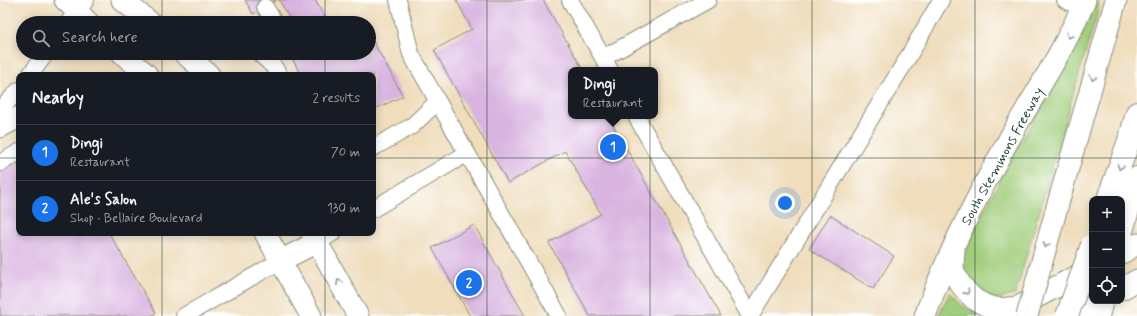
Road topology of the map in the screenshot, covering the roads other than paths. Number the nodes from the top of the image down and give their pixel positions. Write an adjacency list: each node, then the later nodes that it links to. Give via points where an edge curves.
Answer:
1 (122, 0): 9 (main road)
2 (398, 0): 21 (street, via 411,54)
3 (570, 0): 15 (street)
4 (708, 0): 15 (street)
5 (941, 0): 51 (street)
6 (1116, 0): 53 (main road, one-way to 53, bridge)
7 (1077, 3): 37 (main road, South Stemmons Freeway, one-way to 37, via 1069,37 994,166)
8 (265, 7): 10 (street)
9 (142, 16)
10 (271, 16)
11 (41, 60): 16 (street)
12 (130, 60): 17 (main road)
13 (192, 60): 18 (main road)
14 (266, 60): 19 (street)
15 (607, 64)
16 (32, 72)
17 (144, 72)
18 (206, 72)
19 (277, 72)
20 (16, 93): 22 (street)
21 (437, 102): 27 (street, via 412,126); 29 (street)
22 (0, 110)
23 (1137, 113): 32 (highway, one-way to 32)
24 (16, 118): 26 (main road)
25 (638, 119): 51 (street)
26 (0, 127)
27 (376, 146)
28 (16, 154): 30 (street)
29 (466, 154): 33 (street); 50 (street)
30 (0, 163)
31 (1137, 178): 34 (highway)
32 (1109, 196)
33 (376, 207)
34 (1125, 220)
35 (267, 236): 41 (main road)
36 (321, 236): 41 (main road); 49 (main road, one-way to 36)
37 (955, 243): 42 (main road, one-way to 42, via 954,270 959,282 974,299 1000,309 1018,307); 52 (main road, South Stemmons Freeway)
38 (1137, 244): 39 (main road)
39 (1125, 251)
40 (1089, 254): 54 (highway, bridge)
41 (280, 261): 47 (street); 48 (main road)
42 (1089, 270)
43 (1137, 280): 44 (main road)
44 (1125, 287)
45 (1097, 304): 55 (main road)
46 (1101, 304): 56 (highway)
47 (184, 316)
48 (311, 316)
49 (358, 316)
50 (559, 316)
51 (750, 316)
52 (925, 316)
53 (1027, 316)
54 (1067, 316)
55 (1075, 316)
56 (1098, 316)

